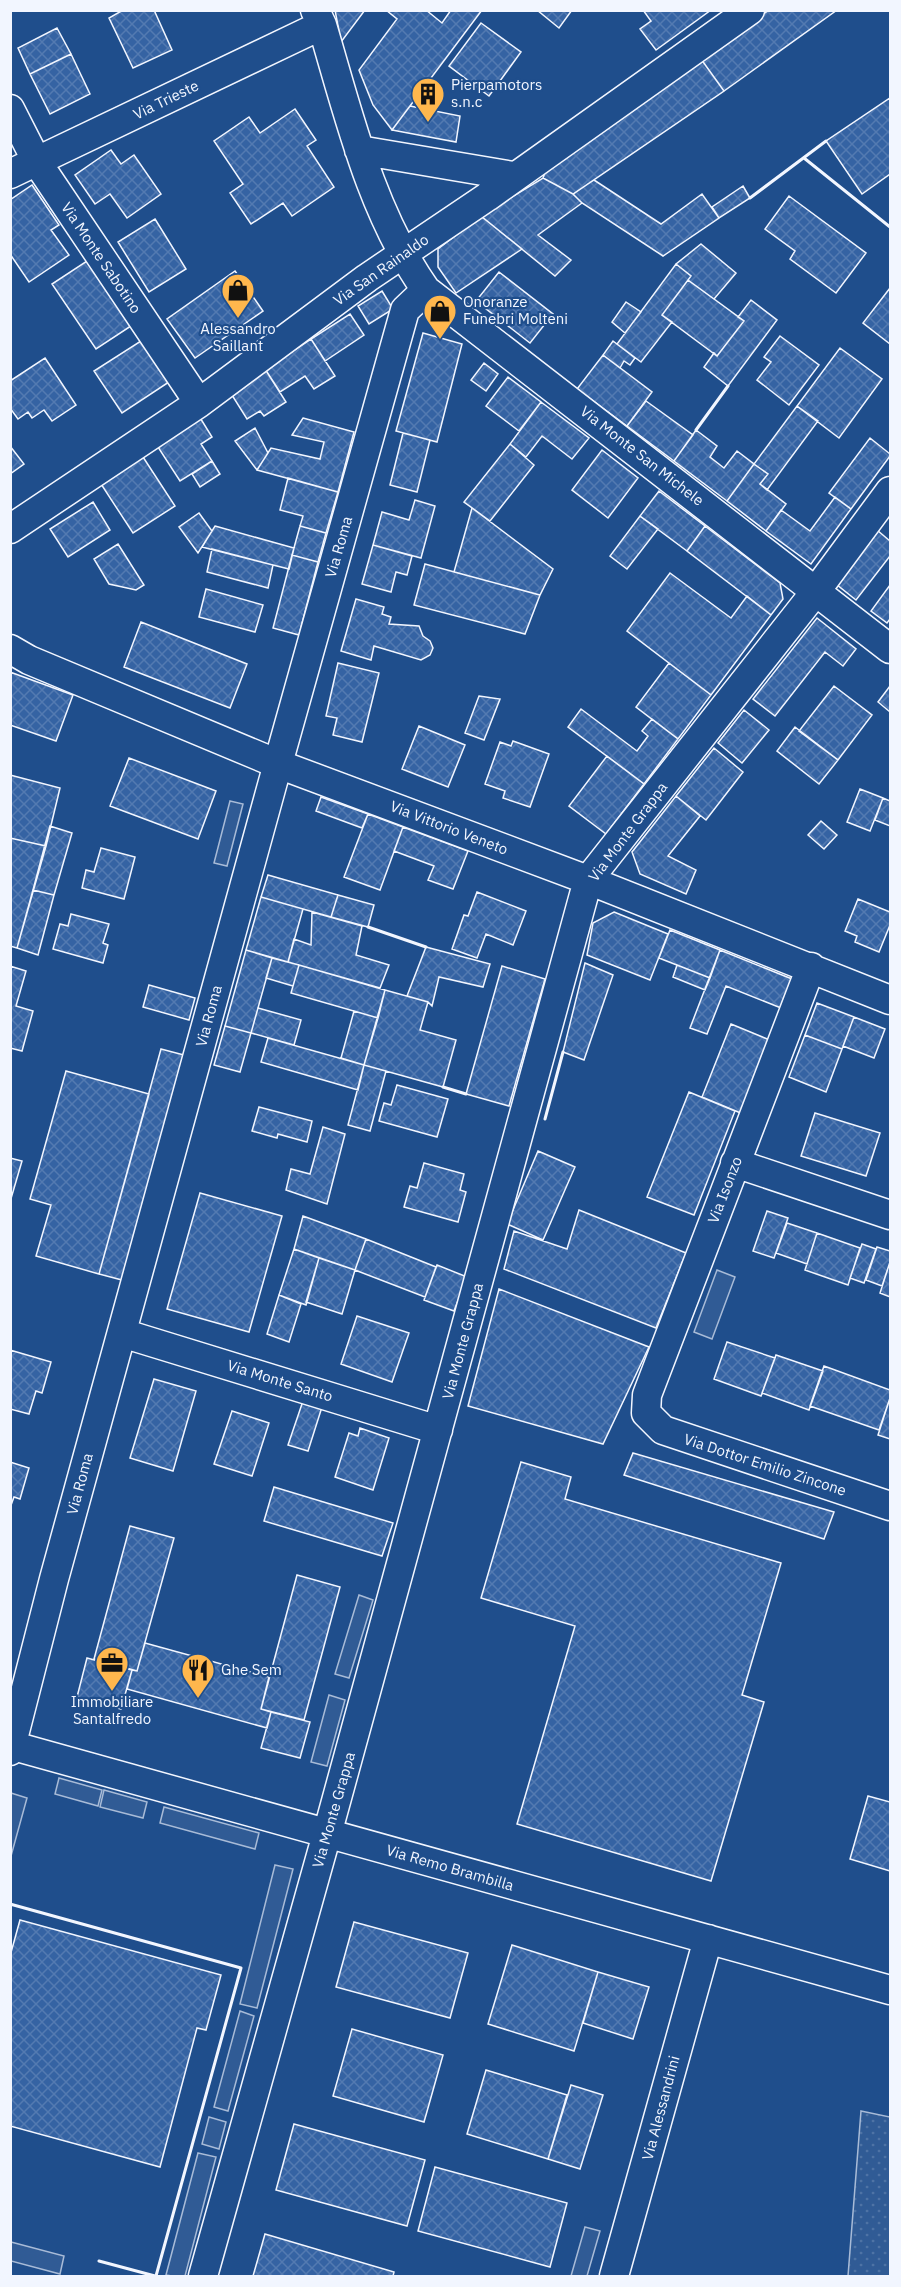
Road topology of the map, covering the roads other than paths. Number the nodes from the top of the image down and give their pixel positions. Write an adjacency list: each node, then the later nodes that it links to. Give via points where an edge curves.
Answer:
1 (750, 10): 7 (street, Via San Rainaldo)
2 (319, 18): 4 (street, Via Monte San Michele); 5 (street, Via Trieste)
3 (10, 109): 5 (street, Via Monte Sabotino)
4 (359, 150): 7 (street); 8 (street, Via Monte San Michele)
5 (37, 162): 6 (street, Via Trieste); 10 (street, Via Monte Sabotino)
6 (10, 174)
7 (513, 176): 8 (street, Via San Rainaldo)
8 (403, 255): 9 (street, Via Monte San Michele); 10 (street, Via San Rainaldo)
9 (426, 290): 13 (street, Via Monte San Michele); 16 (street, Via Roma, via 405,310)
10 (199, 403): 12 (street, Via San Rainaldo)
11 (891, 491): 13 (street, Via Monte Grappa)
12 (10, 529)
13 (816, 591): 15 (street, Via Monte San Michele); 17 (street, Via Monte Grappa)
14 (10, 649): 16 (street, Via Vittorio Veneto)
15 (891, 649)
16 (278, 764): 17 (street, Via Vittorio Veneto); 22 (street, Via Roma)
17 (588, 880): 18 (street, Via Vittorio Veneto); 24 (street, Via Monte Grappa)
18 (811, 968): 19 (street, Via Vittorio Veneto); 20 (street, Via Isonzo)
19 (891, 1000)
20 (735, 1163): 21 (street); 23 (street, Via Isonzo, via 647,1395)
21 (891, 1215)
22 (122, 1333): 24 (street, Via Monte Santo); 26 (street, Via Roma)
23 (646, 1413): 25 (street, Via Dottor Emilio Zincone, via 663,1431)
24 (438, 1430): 27 (street, Via Monte Grappa)
25 (891, 1506)
26 (11, 1747): 27 (street, Via Remo Brambilla)
27 (326, 1833): 28 (street, Via Remo Brambilla); 30 (street, Via Monte Grappa)
28 (708, 1939): 29 (street, Via Remo Brambilla); 31 (street, Via Alessandrini)
29 (891, 1990)
30 (203, 2277)
31 (614, 2277)

